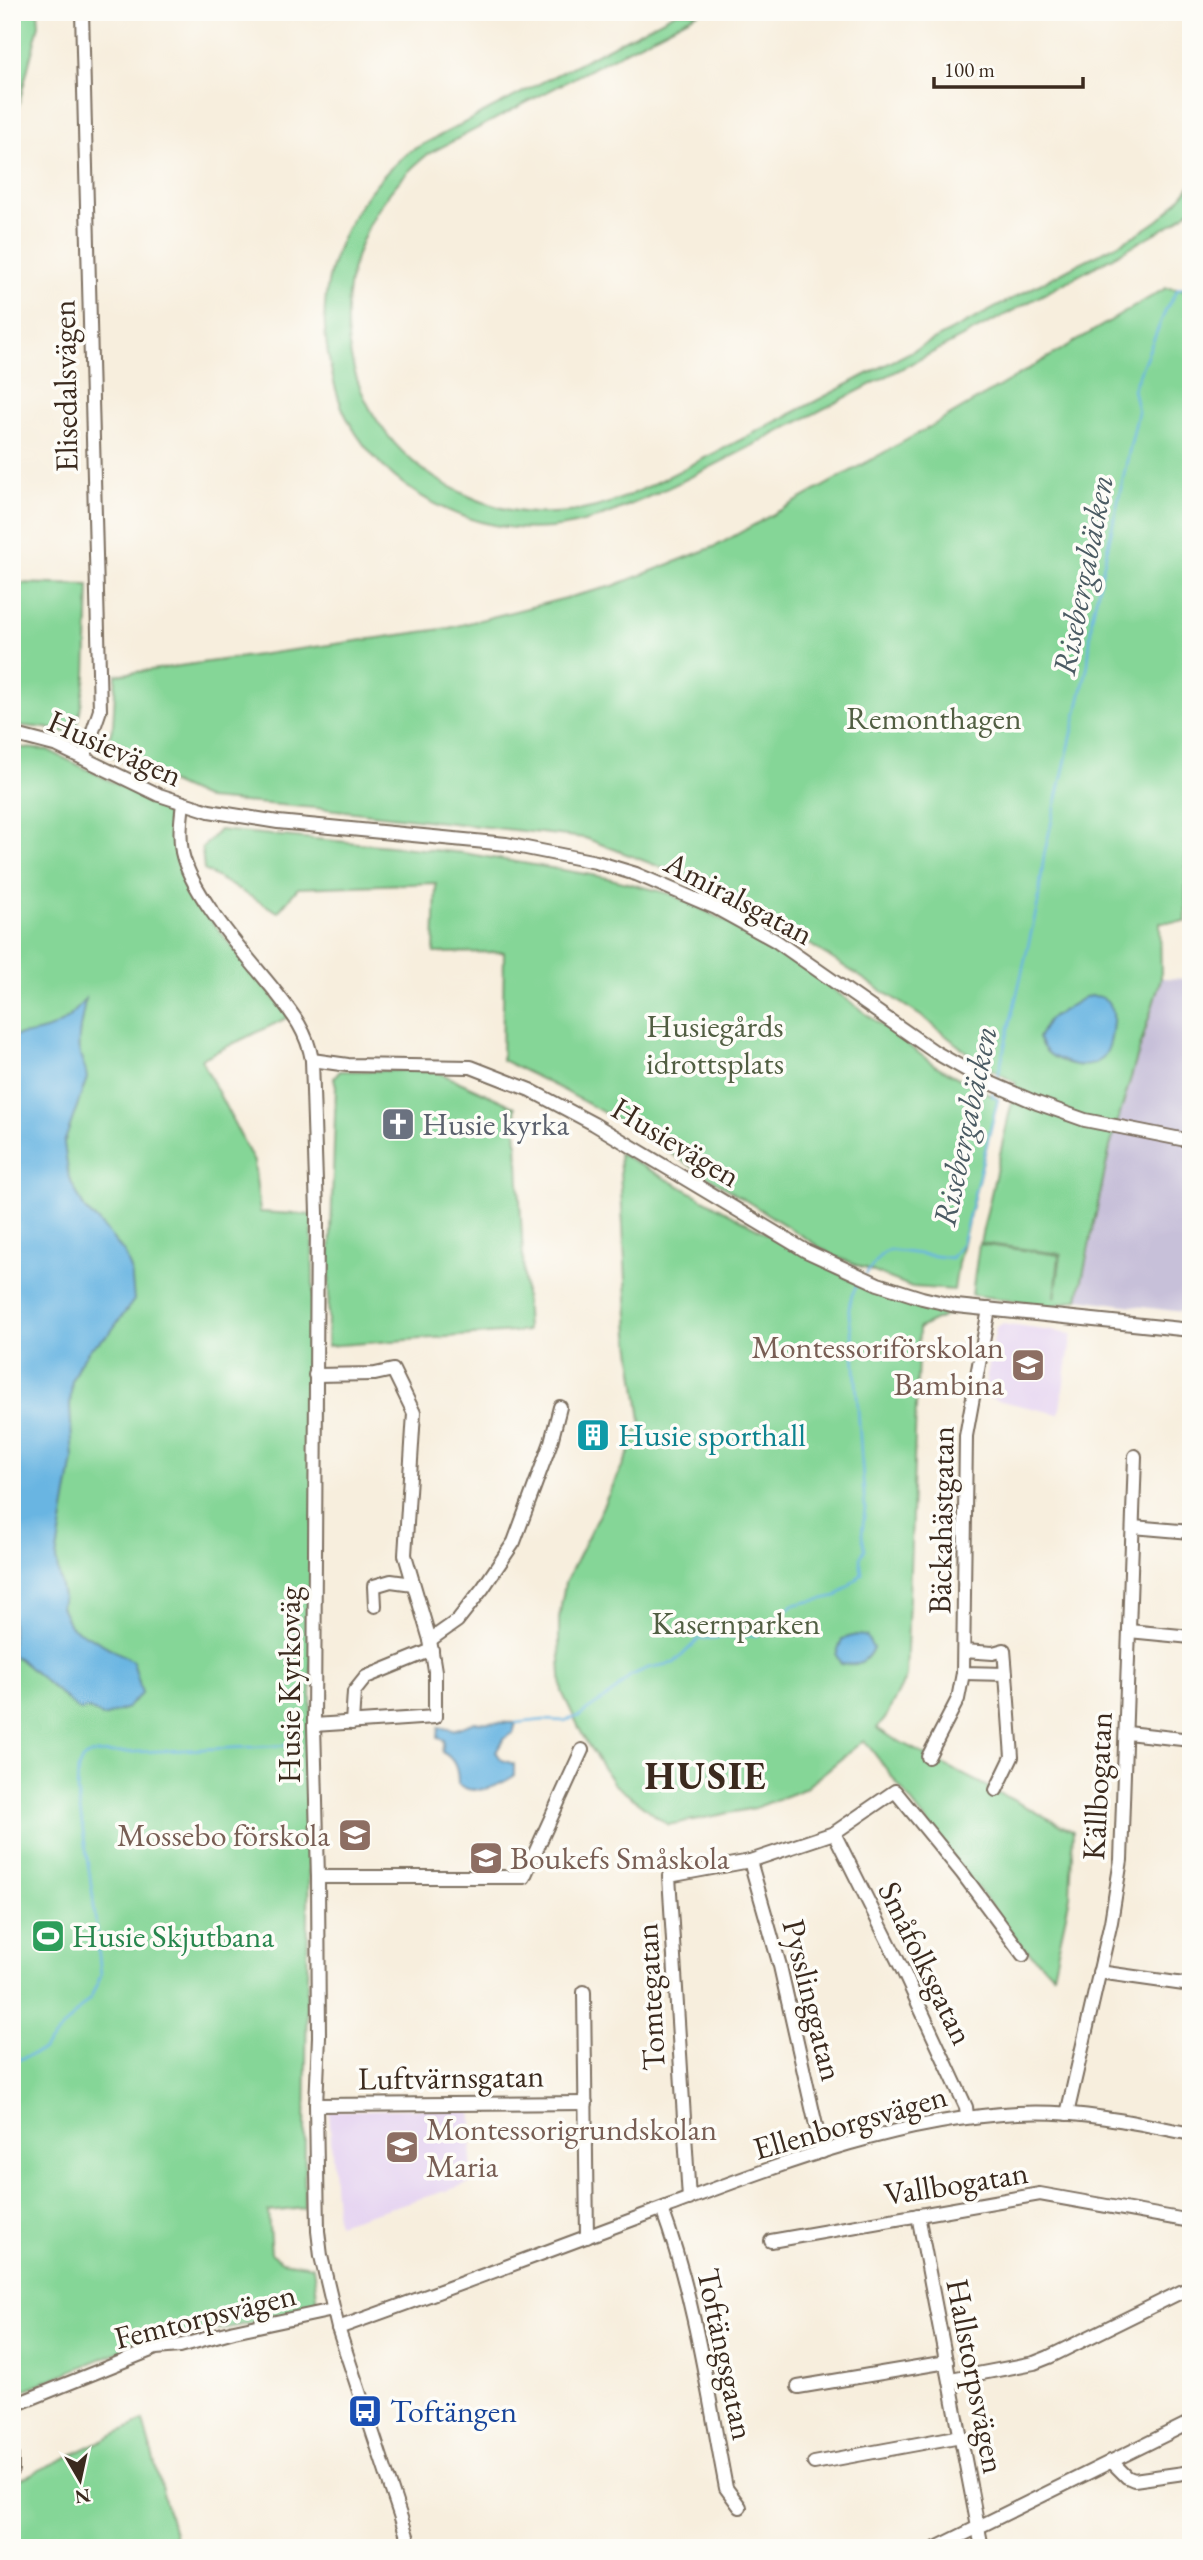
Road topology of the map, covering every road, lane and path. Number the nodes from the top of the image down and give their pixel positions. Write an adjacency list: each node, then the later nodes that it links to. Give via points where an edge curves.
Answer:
1 (82, 12): 3 (street, Elisedalsvägen, via 100,710)
2 (12, 734): 3 (street, Husievägen)
3 (84, 757): 4 (street, Husievägen)
4 (183, 803): 5 (street, Husievägen, via 182,849 195,884 298,1020); 6 (street, Amiralsgatan, via 278,822 506,844 636,874 716,908 776,941 935,1052 984,1080 1085,1120)
5 (312, 1060): 7 (street, Husievägen, via 471,1068 530,1090 618,1137 848,1272 922,1298); 9 (street, Husie Kyrkoväg, via 317,1213)
6 (1191, 1141)
7 (989, 1309): 8 (street, Husievägen); 19 (street, Bäckahästgatan, via 966,1436)
8 (1191, 1330)
9 (315, 1375): 14 (street, via 393,1370 414,1413 405,1555); 23 (street, Husie Kyrkoväg)
10 (560, 1406): 18 (street, via 514,1542 457,1621)
11 (1135, 1456): 12 (street, Källbogatan)
12 (1133, 1527): 13 (street); 16 (street, Källbogatan)
13 (1191, 1532)
14 (413, 1584): 15 (street, via 391,1581 374,1586); 18 (street)
15 (374, 1606)
16 (1129, 1631): 17 (street); 24 (street, Källbogatan)
17 (1191, 1637)
18 (431, 1645): 22 (street, via 366,1677 354,1692); 22 (street, via 435,1717)
19 (964, 1651): 20 (street, Bäckahästgatan); 21 (street, Bäckahästgatan, via 1004,1650)
20 (963, 1673): 21 (street); 27 (street, Bäckahästgatan, via 958,1699)
21 (1006, 1674): 28 (street, Bäckahästgatan, via 1012,1757)
22 (352, 1723): 23 (street)
23 (314, 1725): 32 (street, Husie Kyrkoväg)
24 (1127, 1733): 25 (street); 34 (street, Källbogatan, via 1121,1860)
25 (1191, 1740)
26 (582, 1750): 32 (street, via 524,1877)
27 (928, 1757)
28 (996, 1790)
29 (835, 1833): 30 (street, Småfolksgatan); 33 (street, Småfolksgatan, via 895,1791); 40 (street, Småfolksgatan)
30 (750, 1861): 31 (street, Småfolksgatan); 42 (street, Pysslinggatan, via 780,1966)
31 (669, 1876): 43 (street, Tomtegatan)
32 (318, 1877): 38 (street, Husie Kyrkoväg)
33 (1023, 1955)
34 (1099, 1972): 35 (street); 39 (street, Källbogatan)
35 (1191, 1985)
36 (583, 1992): 37 (street)
37 (586, 2103): 38 (street, Luftvärnsgatan); 47 (street)
38 (316, 2105): 50 (street, Husie Kyrkoväg, via 318,2231)
39 (1067, 2113): 40 (street, Ellenborgsvägen); 41 (street, Ellenborgsvägen)
40 (967, 2116): 42 (street, Ellenborgsvägen, via 896,2130)
41 (1191, 2134)
42 (822, 2152): 43 (street, Ellenborgsvägen)
43 (689, 2199): 44 (street, Ellenborgsvägen)
44 (662, 2209): 47 (street, Ellenborgsvägen); 63 (street, Toftängsgatan, via 691,2301 726,2488)
45 (918, 2215): 46 (street, Vallbogatan, via 1040,2194); 48 (street, Vallbogatan); 52 (street, Hallstorpsvägen)
46 (1191, 2221)
47 (587, 2236): 51 (street, Ellenborgsvägen)
48 (771, 2241)
49 (1191, 2287): 53 (street, via 1041,2360)
50 (333, 2310): 51 (street, Husie Kyrkoväg); 55 (street, Femtorpsvägen, via 156,2348)
51 (338, 2328): 65 (street, Husie Kyrkoväg)
52 (947, 2362): 53 (street, Hallstorpsvägen); 54 (street)
53 (951, 2379): 57 (street, Hallstorpsvägen)
54 (798, 2387)
55 (12, 2406)
56 (1191, 2421): 59 (street)
57 (961, 2435): 60 (street); 64 (street, Hallstorpsvägen)
58 (12, 2455): 61 (street)
59 (1111, 2461): 62 (street, via 1133,2480); 64 (street)
60 (814, 2463)
61 (12, 2470)
62 (1191, 2472)
63 (740, 2507)
64 (978, 2527): 66 (street); 67 (street, Hallstorpsvägen)
65 (411, 2548)
66 (936, 2548)
67 (982, 2548)

